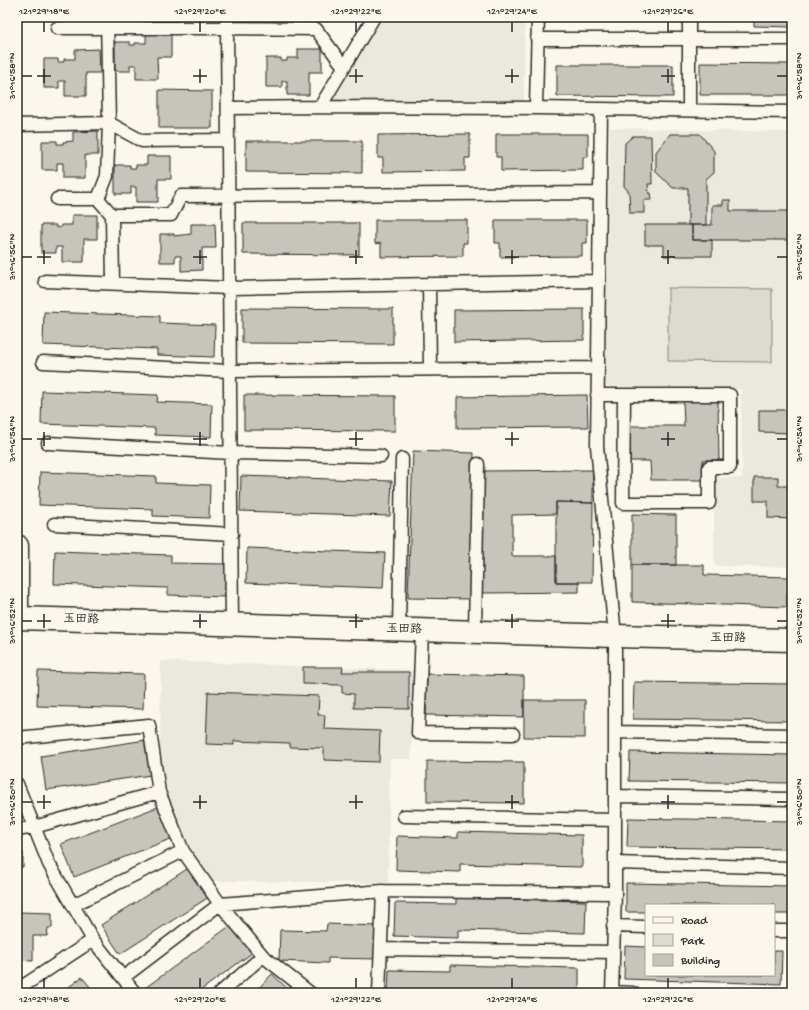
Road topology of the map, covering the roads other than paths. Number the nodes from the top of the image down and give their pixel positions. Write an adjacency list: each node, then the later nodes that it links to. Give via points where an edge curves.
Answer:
1 (374, 17): 10 (lane)
2 (538, 17): 7 (lane)
3 (689, 17): 8 (lane)
4 (107, 22): 5 (lane); 6 (lane); 17 (lane)
5 (227, 22): 10 (lane, via 316,29); 12 (lane)
6 (58, 28)
7 (537, 39): 8 (lane); 13 (lane)
8 (689, 39): 9 (lane); 15 (lane)
9 (792, 39)
10 (344, 67): 11 (lane)
11 (320, 107): 12 (lane); 13 (lane)
12 (228, 108): 19 (lane)
13 (536, 108): 14 (lane)
14 (601, 108): 15 (lane); 20 (lane)
15 (689, 110): 16 (lane)
16 (792, 112)
17 (110, 123): 18 (lane); 19 (lane, via 142,141); 23 (lane, via 108,176)
18 (17, 124)
19 (228, 140): 21 (lane)
20 (600, 193): 21 (lane); 26 (lane)
21 (228, 196): 24 (lane, via 181,196 171,216); 29 (lane)
22 (58, 199): 23 (lane)
23 (98, 199): 24 (lane)
24 (112, 215): 27 (lane)
25 (45, 281): 27 (lane)
26 (599, 281): 28 (lane); 31 (lane)
27 (113, 283): 29 (lane)
28 (429, 284): 29 (lane); 32 (lane)
29 (229, 288): 33 (lane)
30 (43, 362): 33 (lane)
31 (598, 368): 32 (lane); 34 (lane)
32 (430, 369): 33 (lane)
33 (230, 371): 37 (lane)
34 (597, 395): 35 (lane); 49 (lane, via 597,446)
35 (624, 395): 35 (lane, via 730,395 730,467 709,467 709,503 623,503)
36 (48, 443): 37 (lane)
37 (231, 453): 38 (lane); 42 (lane)
38 (381, 456)
39 (402, 460): 46 (lane)
40 (478, 464): 48 (lane)
41 (54, 524): 42 (lane)
42 (232, 534): 45 (lane)
43 (17, 546): 44 (street)
44 (17, 619): 45 (street, 玉田路)
45 (232, 625): 46 (street, 玉田路)
46 (399, 630): 47 (street, 玉田路)
47 (422, 631): 48 (street, 玉田路); 52 (lane, via 418,733)
48 (475, 632): 49 (street, 玉田路)
49 (615, 636): 50 (street, 玉田路); 51 (lane)
50 (792, 640)
51 (615, 732): 53 (lane); 57 (lane)
52 (513, 734)
53 (792, 735)
54 (17, 738): 56 (lane, via 149,725)
55 (17, 784): 61 (lane)
56 (159, 792): 61 (lane); 63 (lane)
57 (615, 796): 58 (lane); 60 (lane)
58 (792, 799)
59 (404, 816): 60 (lane)
60 (615, 820): 64 (lane)
61 (34, 827): 62 (lane); 69 (lane, via 49,864)
62 (17, 830)
63 (183, 851): 68 (lane); 69 (lane)
64 (615, 864): 65 (lane); 67 (lane)
65 (792, 868)
66 (383, 891): 67 (lane); 68 (lane); 75 (lane)
67 (615, 893): 70 (lane)
68 (220, 904): 77 (lane); 78 (lane)
69 (73, 905): 74 (lane)
70 (613, 926): 71 (lane); 76 (lane)
71 (645, 927)
72 (775, 930): 73 (lane)
73 (792, 931)
74 (93, 940): 78 (lane); 79 (lane)
75 (382, 950): 76 (lane); 84 (lane)
76 (613, 952): 81 (lane)
77 (263, 956): 82 (lane); 83 (lane)
78 (124, 977): 80 (lane)
79 (17, 990)
80 (134, 992)
81 (612, 992): 85 (lane)
82 (220, 993)
83 (310, 993)
84 (379, 993)
85 (633, 993)

